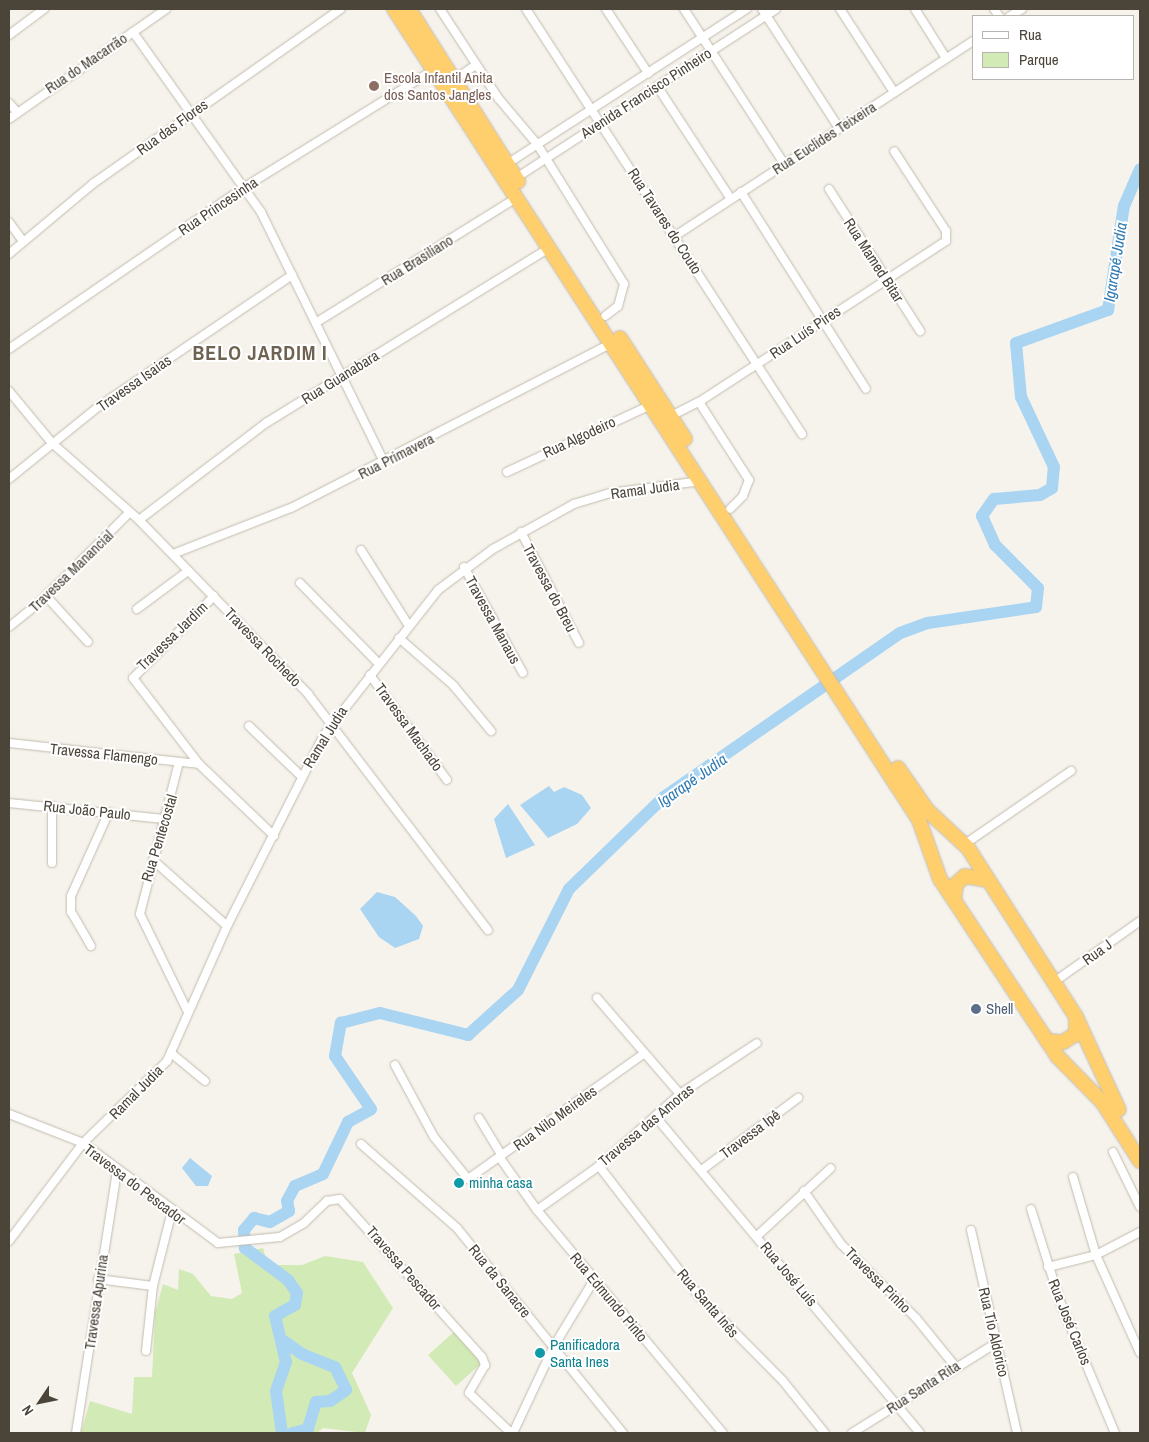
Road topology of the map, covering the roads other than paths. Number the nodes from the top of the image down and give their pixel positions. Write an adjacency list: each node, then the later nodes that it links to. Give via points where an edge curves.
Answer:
1 (44, 9): 16 (street)
2 (166, 9): 15 (street, Rua do Macarrão)
3 (341, 9): 32 (street, Rua das Flores)
4 (394, 9): 20 (highway)
5 (409, 9): 17 (highway)
6 (440, 9): 23 (street)
7 (526, 9): 30 (street, Rua Tavares do Couto)
8 (606, 9): 25 (street)
9 (684, 9): 18 (street)
10 (747, 9): 18 (street, Avenida Francisco Pinheiro)
11 (776, 9): 14 (street, Avenida Francisco Pinheiro)
12 (840, 9): 28 (street)
13 (915, 9): 22 (street)
14 (764, 12): 21 (street, Avenida Francisco Pinheiro); 36 (street)
15 (133, 32): 31 (street, Rua do Macarrão); 32 (street)
16 (9, 35)
17 (429, 38): 20 (highway, via 422,38); 26 (highway)
18 (702, 38): 21 (street); 25 (street, Avenida Francisco Pinheiro)
19 (972, 42): 22 (street, Rua Euclides Teixeira)
20 (416, 45): 24 (highway)
21 (711, 51): 27 (street, Avenida Francisco Pinheiro); 41 (street)
22 (946, 58): 28 (street, Rua Euclides Teixeira)
23 (476, 65): 26 (street); 37 (street)
24 (433, 70): 34 (highway); 43 (street, Rua Princesinha)
25 (648, 73): 30 (street, Avenida Francisco Pinheiro)
26 (455, 79): 34 (highway)
27 (657, 86): 35 (street, Avenida Francisco Pinheiro); 47 (street)
28 (894, 92): 36 (street, Rua Euclides Teixeira)
29 (9, 103): 31 (street)
30 (592, 109): 35 (street, Rua Tavares do Couto); 37 (street, Avenida Francisco Pinheiro)
31 (17, 112): 33 (street, Rua do Macarrão)
32 (189, 114): 43 (street); 50 (street, Rua das Flores)
33 (9, 119)
34 (475, 122): 40 (highway); 46 (highway)
35 (601, 122): 39 (street, Avenida Francisco Pinheiro); 49 (street, Rua Tavares do Couto)
36 (839, 128): 41 (street, Rua Euclides Teixeira)
37 (537, 144): 39 (street); 40 (street, Avenida Francisco Pinheiro)
38 (894, 151): 54 (street, Rua Luís Pires, via 948,233 938,246)
39 (546, 158): 42 (street, Avenida Francisco Pinheiro); 55 (street, via 624,284 618,306)
40 (507, 164): 42 (highway)
41 (785, 164): 45 (street, Rua Euclides Teixeira)
42 (516, 178): 55 (highway)
43 (243, 188): 53 (street, via 261,212); 60 (street, Rua Princesinha)
44 (829, 189): 54 (street, Rua Mamed Bitar)
45 (741, 192): 47 (street, Rua Euclides Teixeira); 56 (street)
46 (518, 197): 51 (highway); 57 (street, Rua Brasiliano)
47 (731, 199): 49 (street, Rua Euclides Teixeira)
48 (9, 222): 50 (street)
49 (675, 236): 61 (street, Rua Tavares do Couto)
50 (23, 241): 52 (street, Rua das Flores)
51 (551, 247): 59 (highway); 62 (street, Rua Guanabara)
52 (9, 254)
53 (292, 274): 57 (street); 69 (street, Travessa Isaias)
54 (886, 279): 56 (street, Rua Luís Pires); 58 (street, Rua Mamed Bitar)
55 (605, 316): 67 (highway)
56 (821, 320): 61 (street, Rua Luís Pires); 63 (street)
57 (317, 322): 62 (street)
58 (920, 331)
59 (612, 343): 66 (highway); 70 (street, Rua Primavera)
60 (9, 349)
61 (756, 365): 65 (street, Rua Luís Pires); 68 (street, Rua Tavares do Couto)
62 (342, 376): 70 (street); 76 (street, Rua Guanabara, via 266,423)
63 (866, 389)
64 (9, 391): 69 (street, Travessa Rochedo)
65 (699, 402): 67 (street, Rua Luís Pires); 74 (street, via 749,480 743,496)
66 (651, 405): 71 (street, Rua Algodeiro); 73 (highway)
67 (671, 416): 74 (highway)
68 (802, 434)
69 (52, 443): 72 (street, Travessa Isaias); 75 (street, Travessa Rochedo)
70 (383, 460): 79 (street, Rua Primavera, via 293,507)
71 (507, 472)
72 (9, 479)
73 (703, 481): 77 (street, Ramal Judia, via 597,496); 91 (highway)
74 (730, 509): 91 (highway)
75 (130, 512): 76 (street, Travessa Rochedo); 83 (street, Travessa Manancial)
76 (139, 520): 79 (street, Travessa Rochedo)
77 (520, 532): 80 (street, Ramal Judia); 90 (street, Travessa do Breu)
78 (361, 550): 87 (street)
79 (173, 554): 81 (street, Travessa Rochedo)
80 (464, 567): 87 (street, Ramal Judia); 93 (street, Travessa Manaus)
81 (188, 571): 84 (street, Travessa Rochedo); 85 (street)
82 (300, 583): 92 (street)
83 (46, 596): 86 (street, Travessa Manancial); 89 (street)
84 (214, 596): 95 (street, Travessa Rochedo); 101 (street, Travessa Jardim, via 133,678)
85 (137, 609)
86 (9, 626)
87 (409, 626): 88 (street, Ramal Judia)
88 (399, 638): 92 (street, Ramal Judia); 97 (street, via 452,685)
89 (88, 642)
90 (580, 643)
91 (813, 648): 98 (highway)
92 (378, 663): 94 (street, Ramal Judia)
93 (523, 674)
94 (370, 675): 95 (street, Ramal Judia); 104 (street, Travessa Machado)
95 (332, 722): 103 (street, Ramal Judia); 117 (street, Travessa Rochedo, via 409,832)
96 (249, 726): 103 (street)
97 (491, 731)
98 (868, 731): 110 (highway, via 928,811); 114 (highway, via 920,820 935,866)
99 (9, 743): 100 (street, Travessa Flamengo)
100 (179, 762): 101 (street, Travessa Flamengo); 108 (street, Rua Pentecostal)
101 (199, 764): 109 (street)
102 (1071, 771): 110 (street)
103 (301, 776): 109 (street, Ramal Judia)
104 (447, 780)
105 (9, 803): 106 (street, Rua João Paulo)
106 (52, 806): 107 (street, Rua João Paulo); 112 (street)
107 (108, 812): 108 (street, Rua João Paulo); 118 (street, via 71,896 71,912)
108 (164, 818): 111 (street, Rua Pentecostal)
109 (274, 836): 116 (street, Ramal Judia)
110 (964, 844): 113 (highway)
111 (153, 860): 116 (street); 121 (street, Rua Pentecostal, via 140,914)
112 (52, 863)
113 (988, 880): 114 (highway, via 965,876 956,884); 119 (highway)
114 (954, 900): 123 (highway)
115 (1140, 921): 119 (street, Rua J)
116 (227, 926): 121 (street, Ramal Judia)
117 (488, 930)
118 (91, 946)
119 (1054, 982): 122 (highway)
120 (597, 998): 126 (street)
121 (188, 1012): 125 (street, Ramal Judia)
122 (1076, 1017): 123 (highway, via 1076,1034 1063,1042); 136 (highway, via 1110,1096)
123 (1047, 1041): 139 (highway, via 1103,1103)
124 (757, 1043): 129 (street, Travessa das Amoras)
125 (171, 1053): 128 (street); 134 (street, Ramal Judia)
126 (643, 1054): 129 (street); 138 (street, Rua Nilo Meireles)
127 (395, 1066): 138 (street, Rua Nilo Meireles, via 434,1137 465,1178)
128 (205, 1081)
129 (680, 1094): 132 (street, Travessa das Amoras)
130 (798, 1098): 142 (street, Travessa Ipê)
131 (9, 1114): 134 (street, Travessa do Pescador)
132 (655, 1116): 140 (street, Travessa das Amoras); 142 (street, Rua José Luís)
133 (479, 1118): 138 (street, Rua Edmundo Pinto)
134 (83, 1143): 143 (street, Travessa do Pescador); 153 (street, Ramal Judia)
135 (361, 1144): 161 (street, Rua da Sanacre, via 457,1228)
136 (1140, 1145)
137 (1113, 1152): 146 (street)
138 (501, 1157): 148 (street, Rua Edmundo Pinto)
139 (1140, 1161)
140 (599, 1166): 148 (street, Travessa das Amoras); 170 (street, Rua Santa Inês, via 700,1297 783,1381)
141 (831, 1168): 145 (street)
142 (703, 1169): 152 (street, Rua José Luís)
143 (117, 1170): 149 (street, Travessa do Pescador); 157 (street, Travessa Apurina)
144 (1073, 1177): 155 (street)
145 (804, 1190): 152 (street); 164 (street, Travessa Pinho, via 854,1259 916,1318)
146 (1140, 1207)
147 (1031, 1209): 156 (street, Rua José Carlos)
148 (537, 1210): 158 (street, Rua Edmundo Pinto)
149 (172, 1212): 154 (street, Travessa do Pescador, via 212,1241); 159 (street)
150 (971, 1230): 160 (street, Rua Tio Aldorico)
151 (1140, 1232): 155 (street)
152 (757, 1236): 165 (street, Rua José Luís)
153 (9, 1241)
154 (230, 1244): 167 (street, Travessa Pescador, via 257,1243 288,1234 327,1201 340,1199 482,1357 485,1365 469,1393)
155 (1096, 1255): 156 (street); 163 (street)
156 (1048, 1267): 174 (street, Rua José Carlos)
157 (98, 1279): 159 (street); 166 (street, Travessa Apurina)
158 (594, 1280): 161 (street); 169 (street, Rua Edmundo Pinto)
159 (153, 1286): 162 (street)
160 (996, 1343): 164 (street, Rua Santa Rita); 173 (street, Rua Tio Aldorico)
161 (554, 1346): 167 (street); 168 (street, Rua da Sanacre)
162 (146, 1351)
163 (1140, 1352)
164 (955, 1366): 165 (street, Rua Santa Rita)
165 (897, 1403): 171 (street, Rua Santa Rita); 172 (street, Rua José Luís)
166 (76, 1433)
167 (512, 1433)
168 (624, 1433)
169 (723, 1433)
170 (826, 1433)
171 (852, 1433)
172 (920, 1433)
173 (1017, 1433)
174 (1115, 1433)

